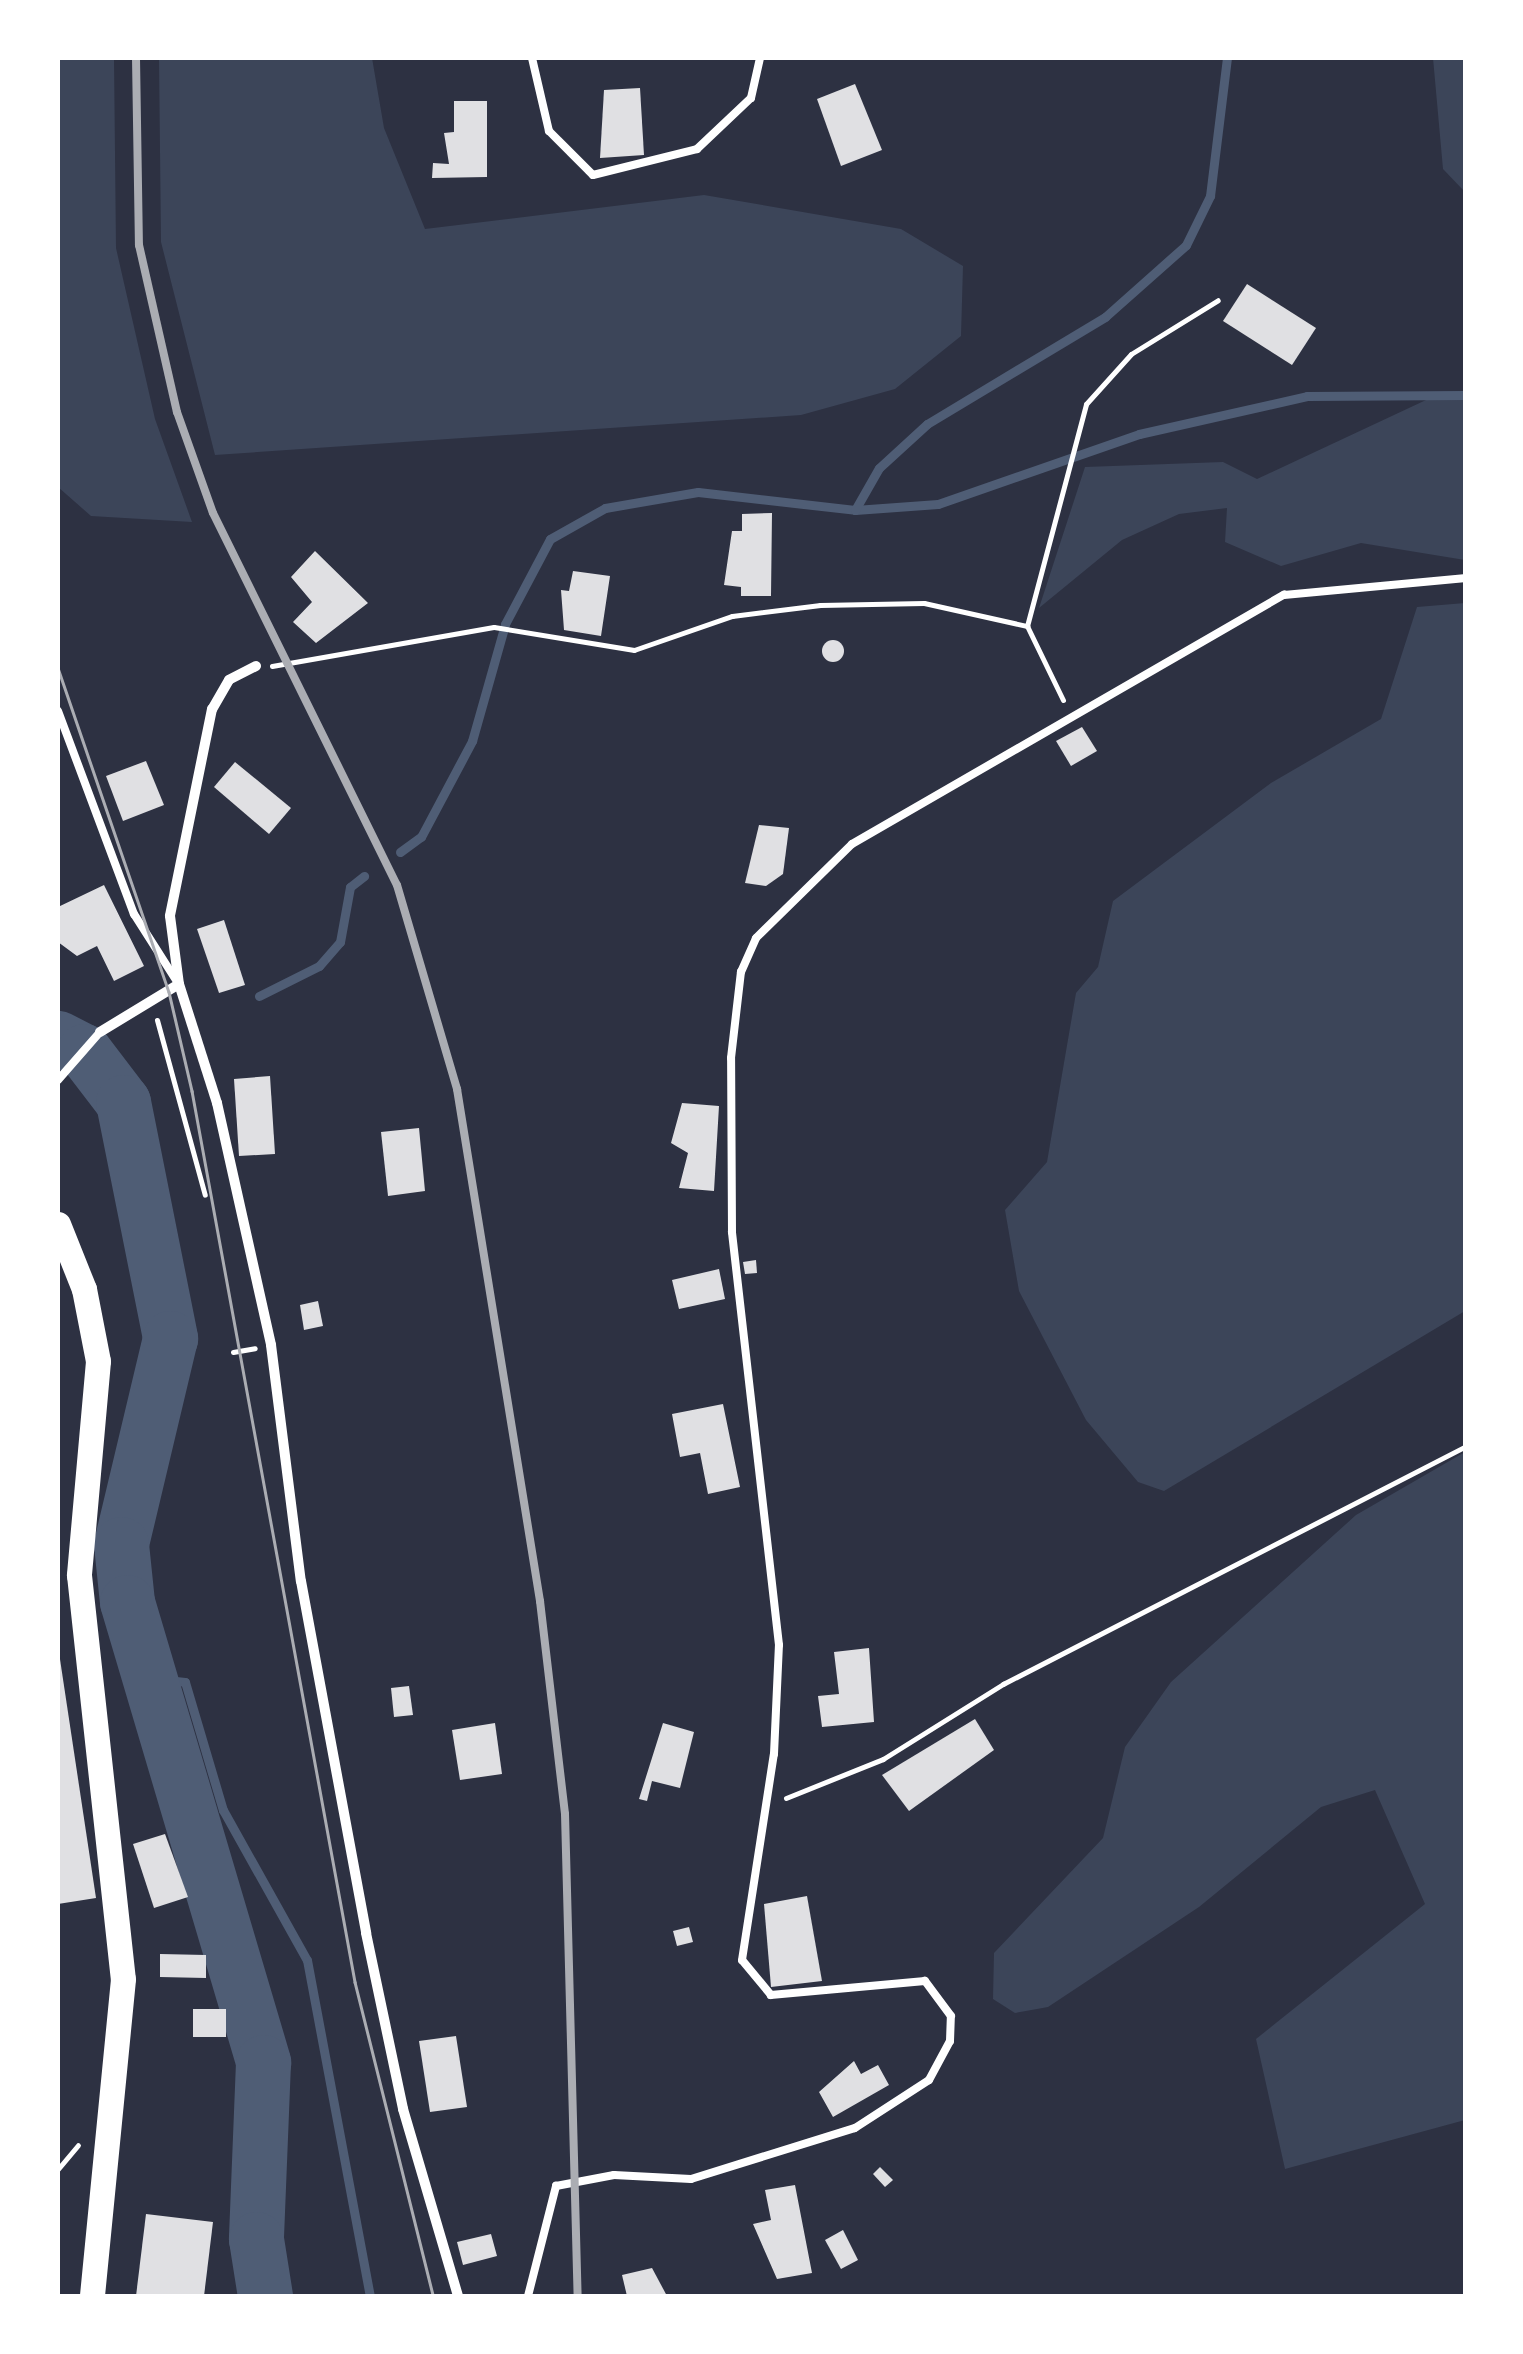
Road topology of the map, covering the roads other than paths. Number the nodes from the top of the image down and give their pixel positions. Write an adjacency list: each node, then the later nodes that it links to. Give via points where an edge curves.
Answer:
1 (532, 58): 2 (lane, via 548,132 593,175 696,150 752,98)
2 (760, 58)
3 (1466, 578): 12 (lane, via 1284,595 852,844 772,918 741,972 731,1058 732,1232 779,1645 768,1805 744,1914 742,1960 752,1982 794,1995 925,1981 951,2016 945,2060 855,2128 690,2178 614,2175 556,2186)
4 (256, 666): 6 (street, via 230,680 212,708 170,916)
5 (58, 710): 6 (lane, via 134,914)
6 (179, 984): 7 (street); 11 (street, via 202,1046 270,1345 301,1581 388,2038)
7 (100, 1032): 8 (lane)
8 (58, 1080)
9 (58, 1224): 10 (main road, via 84,1289 98,1361 79,1575 123,1978)
10 (92, 2296)
11 (458, 2296)
12 (528, 2296)

